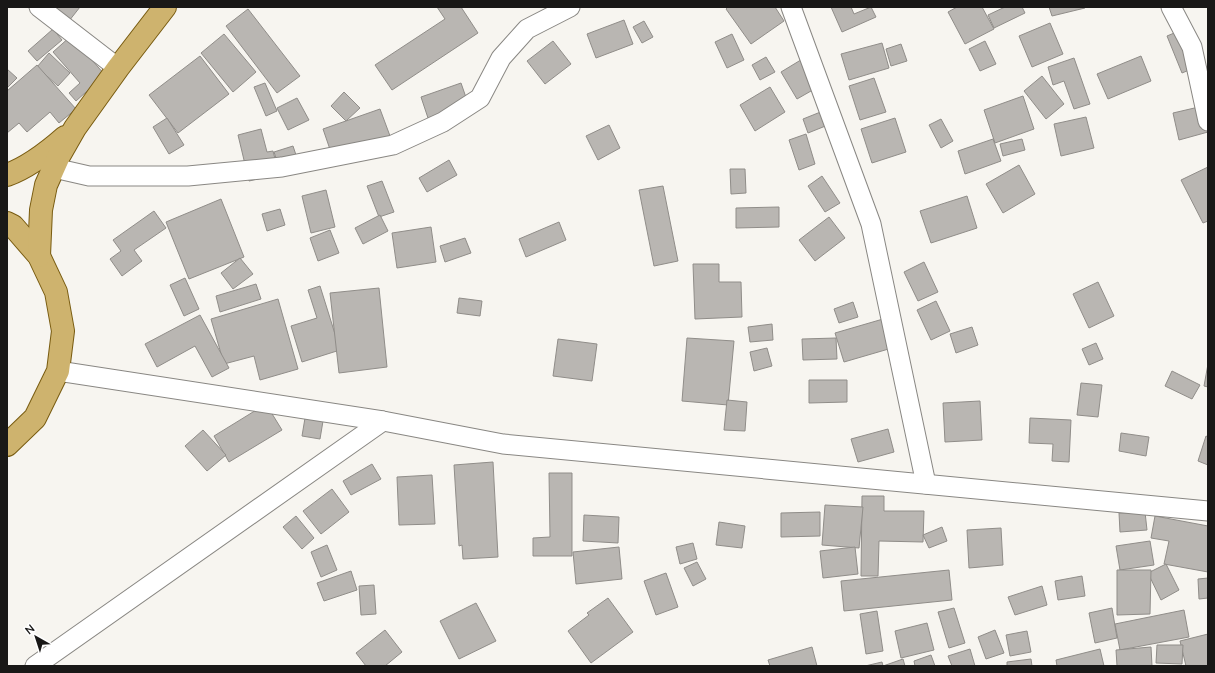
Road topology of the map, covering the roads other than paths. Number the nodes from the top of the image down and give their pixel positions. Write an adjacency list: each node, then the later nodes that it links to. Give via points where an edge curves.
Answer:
1 (39, 7): 6 (street)
2 (165, 7): 6 (main road)
3 (570, 7): 9 (street, via 527,29 501,58 480,98 443,122 393,145 282,167 188,176 89,176)
4 (791, 7): 16 (street, via 871,224)
5 (1171, 7): 7 (street, via 1192,47)
6 (118, 68): 8 (main road)
7 (1208, 121)
8 (75, 128): 9 (main road); 10 (main road, via 46,154)
9 (54, 168): 12 (main road, via 46,185 41,210)
10 (7, 175)
11 (7, 223): 12 (main road)
12 (39, 256): 13 (main road, via 58,300 63,331)
13 (58, 371): 14 (street); 15 (main road, via 35,418)
14 (383, 421): 16 (street, via 503,444); 18 (street)
15 (7, 445)
16 (926, 484): 17 (street)
17 (1208, 511)
18 (35, 666)

